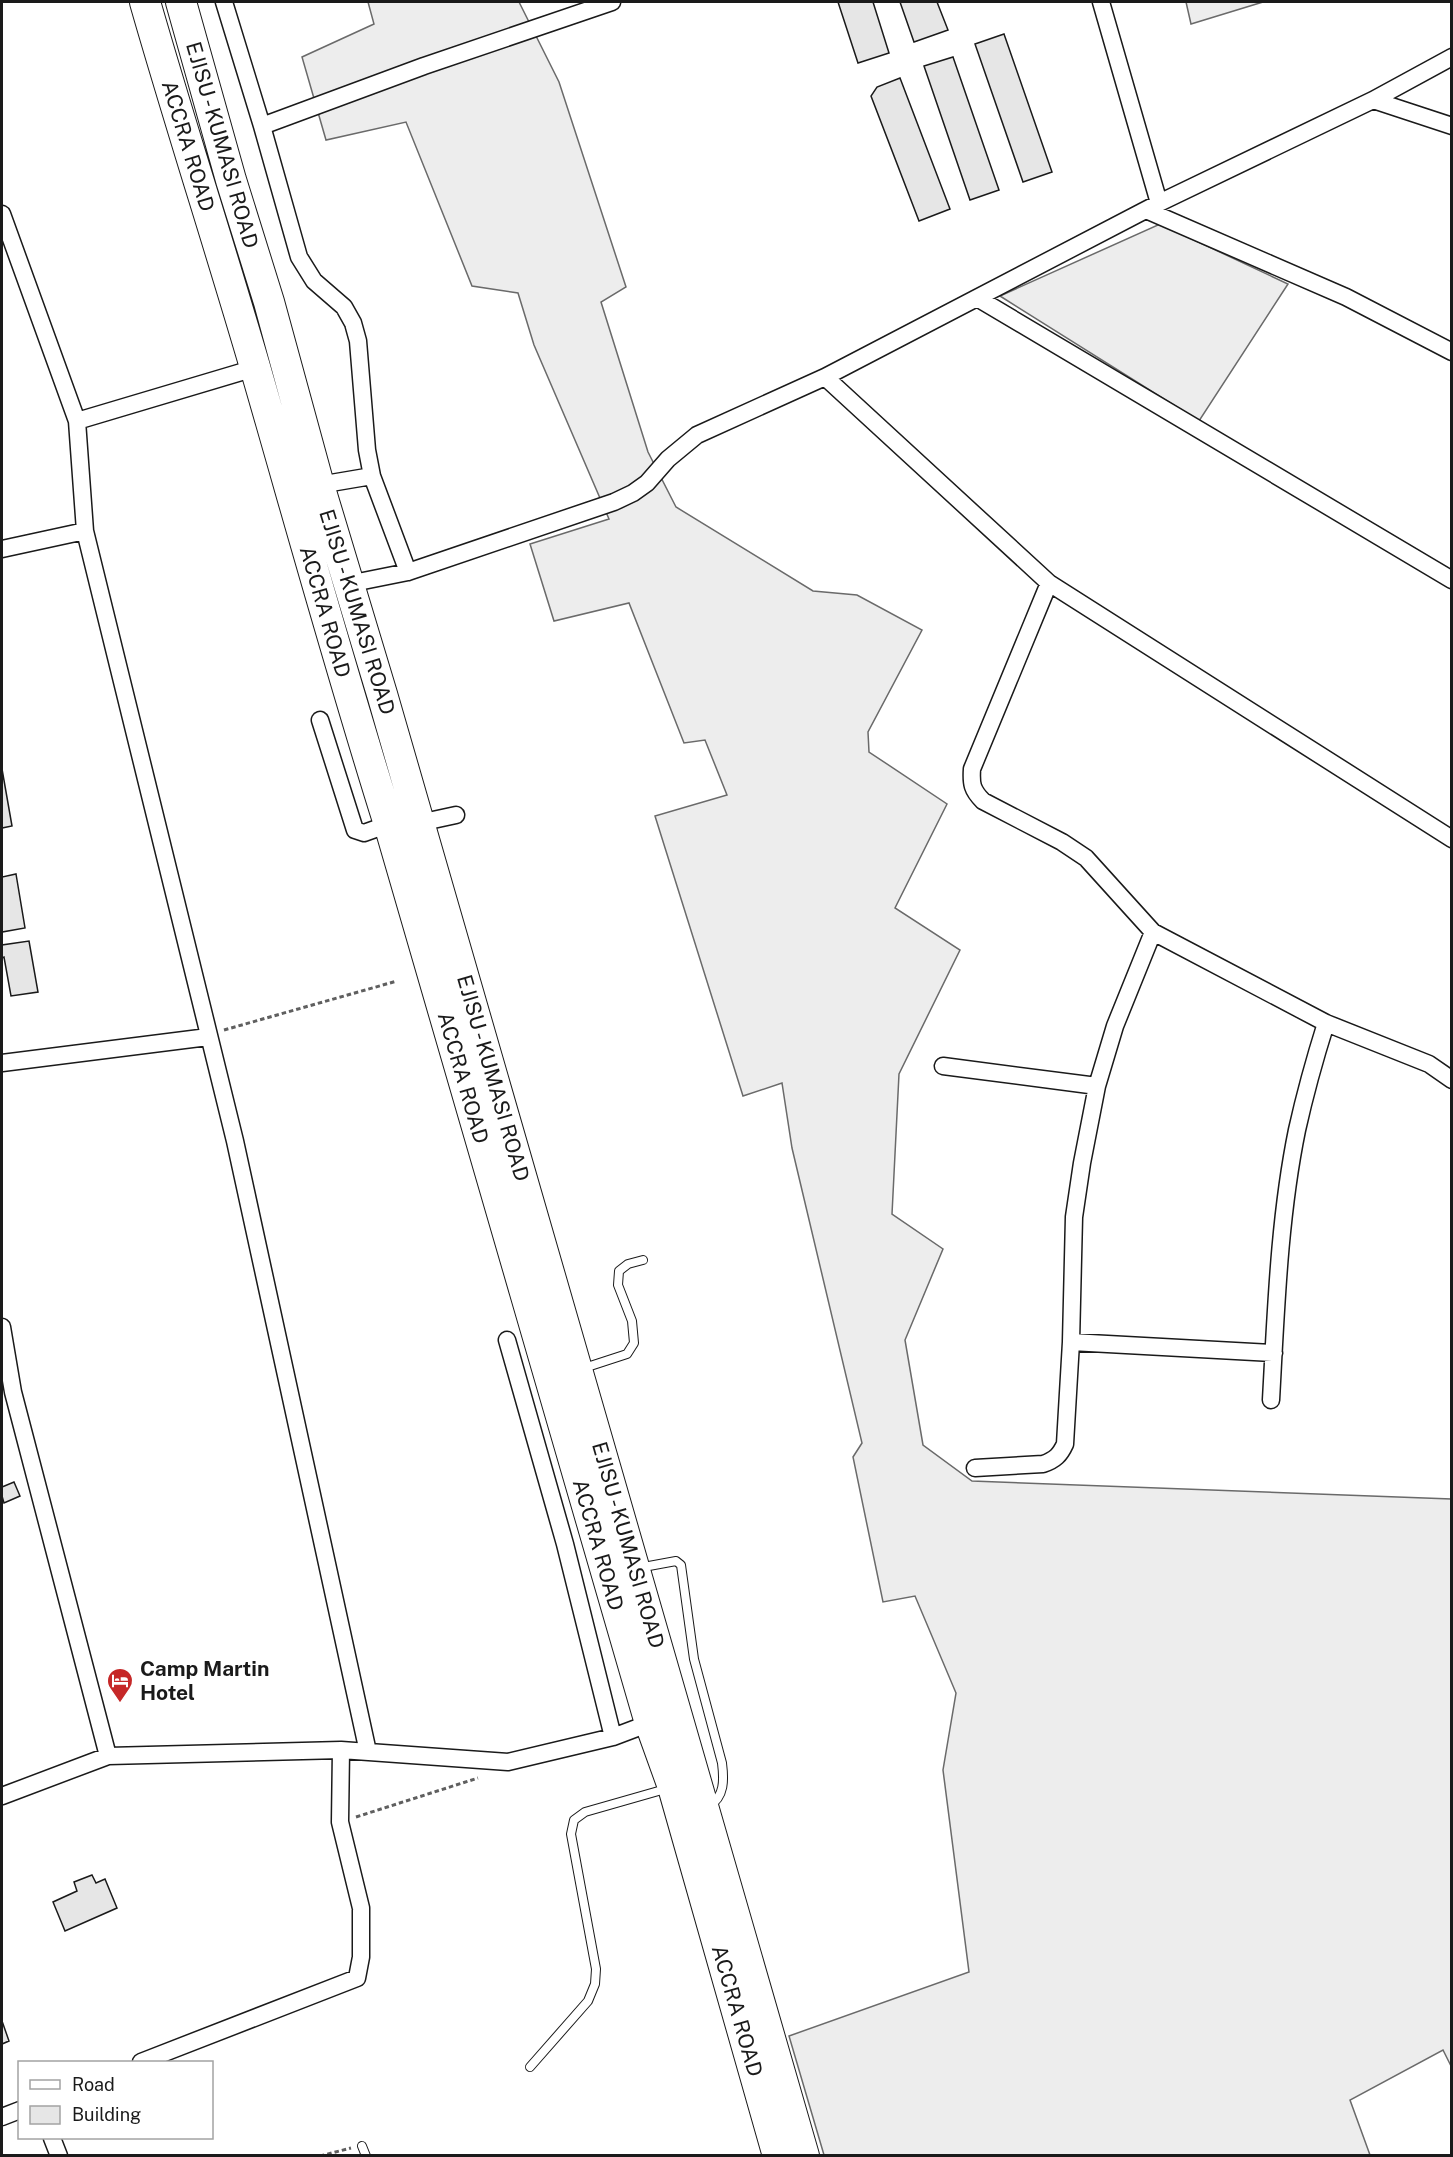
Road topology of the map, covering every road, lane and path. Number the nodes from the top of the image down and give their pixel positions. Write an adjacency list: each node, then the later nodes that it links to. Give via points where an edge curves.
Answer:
1 (145, 2): 14 (highway, ACCRA ROAD)
2 (181, 2): 18 (highway, EJISU - KUMASI ROAD)
3 (224, 2): 8 (street)
4 (612, 2): 8 (street)
5 (1101, 2): 10 (street)
6 (1452, 57): 7 (street)
7 (1373, 100): 9 (street); 10 (street)
8 (262, 126): 17 (street, via 299,257 314,281 344,307 353,323)
9 (1452, 126)
10 (1152, 207): 12 (street); 13 (street, via 1346,297)
11 (2, 213): 16 (street)
12 (979, 298): 15 (street); 22 (street)
13 (1452, 352)
14 (255, 368): 16 (street); 28 (highway, ACCRA ROAD)
15 (825, 377): 21 (street, via 698,435 668,459 647,483 614,502); 23 (street)
16 (77, 421): 19 (street)
17 (372, 476): 18 (street); 21 (street)
18 (319, 485): 24 (highway, EJISU - KUMASI ROAD)
19 (85, 531): 20 (street); 33 (street)
20 (2, 549)
21 (408, 572): 24 (street)
22 (1452, 580)
23 (1049, 583): 29 (street); 30 (street, via 972,769 971,783 983,801 1086,858)
24 (348, 584): 27 (highway, EJISU - KUMASI ROAD)
25 (320, 720): 28 (street, via 355,830 364,833)
26 (456, 816): 27 (street)
27 (419, 823): 43 (highway, EJISU - KUMASI ROAD)
28 (389, 824): 48 (highway, ACCRA ROAD)
29 (1452, 839)
30 (1153, 932): 32 (street); 37 (street, via 1115,1026)
31 (397, 981): 33 (path)
32 (1326, 1023): 36 (street, via 1429,1064); 42 (street, via 1297,1132 1282,1233)
33 (208, 1036): 34 (street); 51 (street, via 235,1141)
34 (2, 1063)
35 (943, 1066): 37 (street)
36 (1452, 1080)
37 (1097, 1086): 41 (street, via 1074,1217)
38 (644, 1260): 43 (lane, via 619,1271 618,1286 632,1320 634,1343 627,1354)
39 (2, 1327): 44 (street)
40 (507, 1340): 49 (street, via 565,1544)
41 (1071, 1342): 42 (street); 46 (street, via 1065,1444 1060,1455 1043,1464)
42 (1274, 1353): 45 (street)
43 (578, 1371): 47 (highway, EJISU - KUMASI ROAD)
44 (7, 1396): 52 (street)
45 (1271, 1400)
46 (975, 1468)
47 (635, 1569): 56 (highway, EJISU - KUMASI ROAD); 56 (lane, via 676,1561 681,1565 694,1659 724,1778 720,1796)
48 (650, 1722): 49 (street); 54 (highway, ACCRA ROAD)
49 (613, 1737): 53 (street)
50 (341, 1750): 51 (street); 52 (street); 57 (street)
51 (368, 1752): 53 (street)
52 (108, 1756): 55 (street)
53 (508, 1762): 57 (path, via 479,1778)
54 (673, 1787): 59 (lane, via 585,1812 574,1820 571,1834 596,1969 595,1984 588,2001); 64 (highway, ACCRA ROAD)
55 (2, 1796)
56 (705, 1808): 64 (highway, EJISU - KUMASI ROAD)
57 (340, 1822): 58 (street, via 361,1908 357,1978)
58 (144, 2061)
59 (530, 2067)
60 (18, 2111): 61 (street)
61 (2, 2117)
62 (52, 2139): 65 (street)
63 (362, 2146): 66 (path); 67 (lane)
64 (783, 2155)
65 (59, 2156)
66 (320, 2156)
67 (366, 2156)

